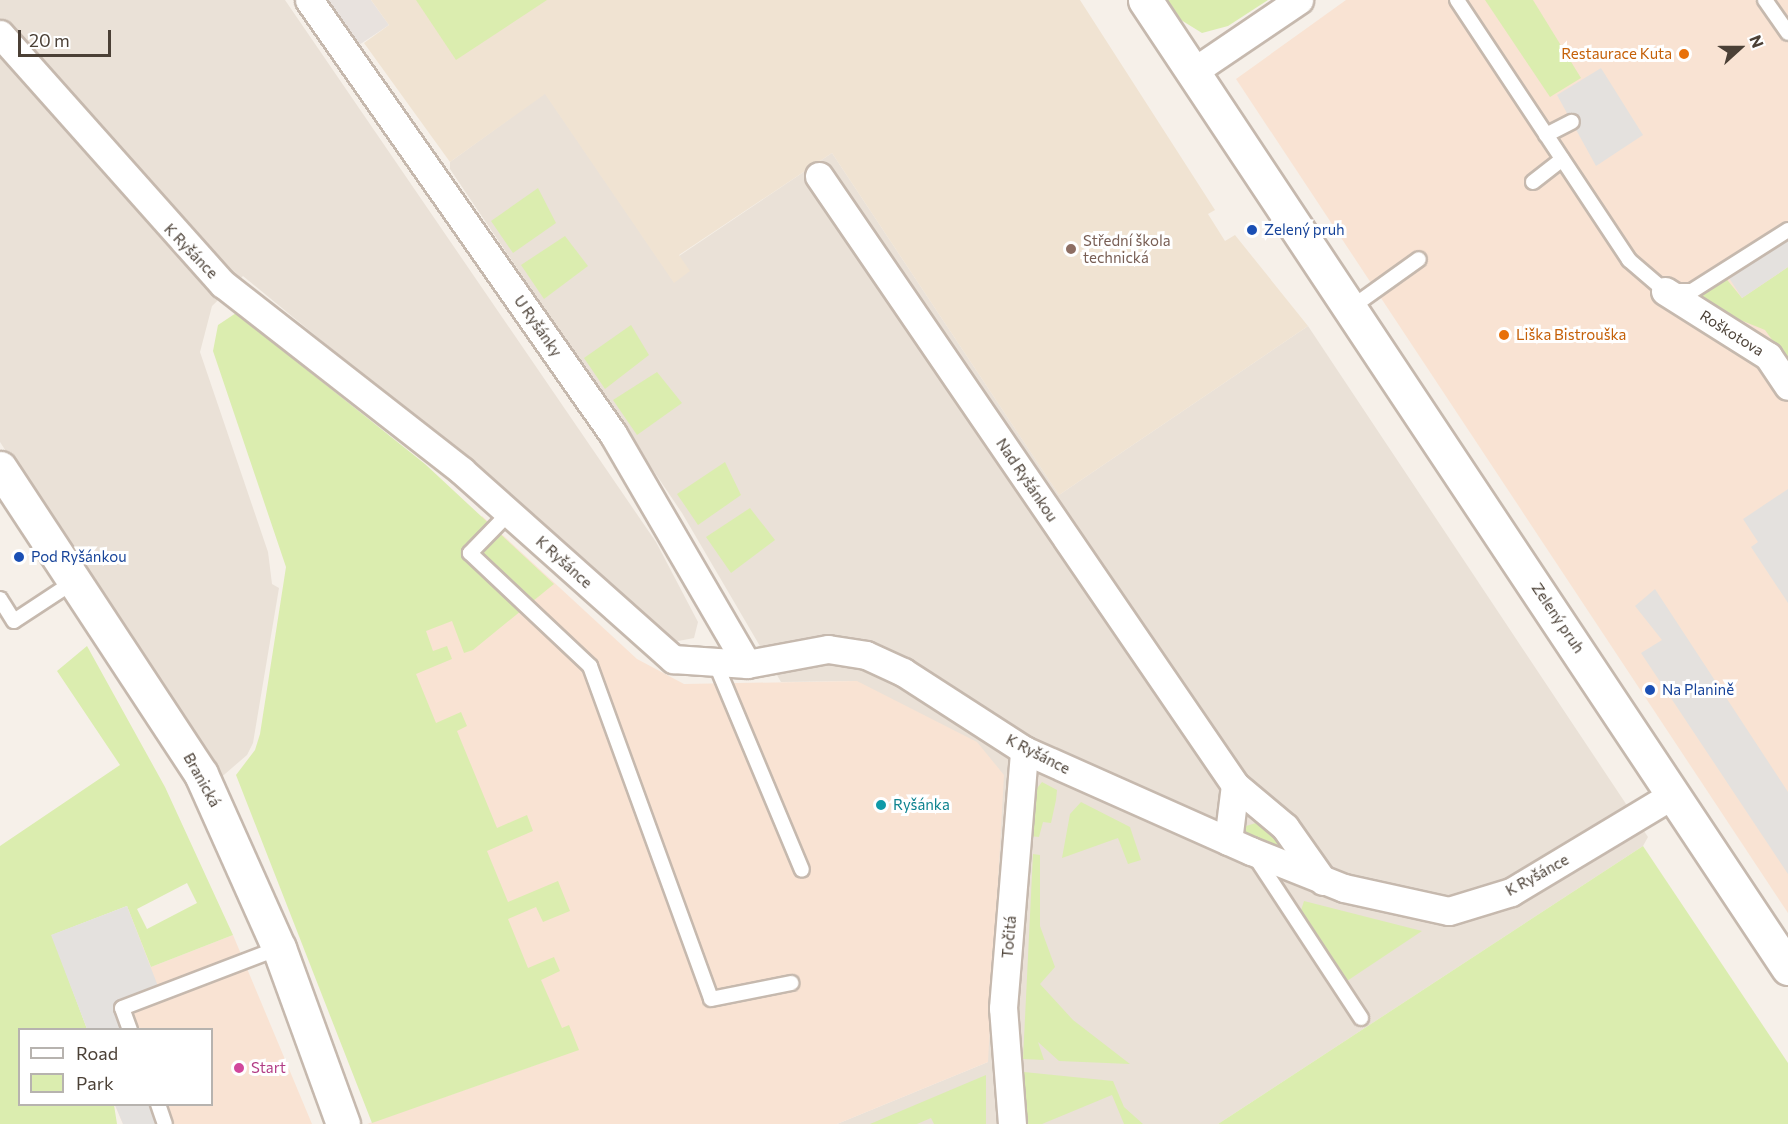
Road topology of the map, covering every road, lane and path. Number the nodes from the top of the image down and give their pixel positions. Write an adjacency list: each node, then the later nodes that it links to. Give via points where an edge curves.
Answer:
1 (309, 0): 24 (street, U Ryšánky, via 613,434)
2 (1145, 0): 8 (street, Zelený pruh)
3 (1299, 0): 8 (street)
4 (1456, 0): 10 (lane)
5 (1766, 0): 6 (lane)
6 (1788, 33)
7 (0, 34): 20 (street, K Ryšánce, via 223,284)
8 (1194, 71): 17 (street, Zelený pruh)
9 (1572, 122): 10 (lane)
10 (1546, 135): 11 (lane)
11 (1562, 159): 13 (lane); 16 (lane, via 1629,260)
12 (819, 176): 26 (street, Nad Ryšánkou)
13 (1533, 182)
14 (1788, 230): 16 (lane, via 1692,291)
15 (1419, 259): 17 (lane)
16 (1665, 291): 18 (street, Roškotova, via 1768,356)
17 (1352, 307): 27 (street, Zelený pruh)
18 (1788, 386)
19 (0, 468): 21 (street, Branická)
20 (509, 513): 23 (street, K Ryšánce, via 673,659); 33 (lane, via 470,553 590,666 711,999)
21 (76, 581): 22 (lane, via 14,621); 31 (street, Branická, via 201,774)
22 (0, 599)
23 (715, 662): 24 (street, K Ryšánce); 29 (lane)
24 (747, 664): 25 (street, K Ryšánce, via 828,649 866,655 903,672)
25 (1024, 750): 28 (street, K Ryšánce); 39 (street, Točitá, via 1003,1008)
26 (1235, 785): 28 (street); 30 (street, Nad Ryšánkou, via 1285,827)
27 (1674, 794): 30 (street, K Ryšánce, via 1511,892 1449,911); 32 (street, Zelený pruh)
28 (1240, 846): 30 (street, K Ryšánce); 34 (lane)
29 (802, 870)
30 (1323, 881)
31 (279, 948): 35 (lane, via 122,1008); 38 (street, Branická)
32 (1788, 968)
33 (791, 983)
34 (1361, 1018)
35 (130, 1028)
36 (159, 1106): 37 (lane)
37 (165, 1124)
38 (343, 1124)
39 (1012, 1124)

